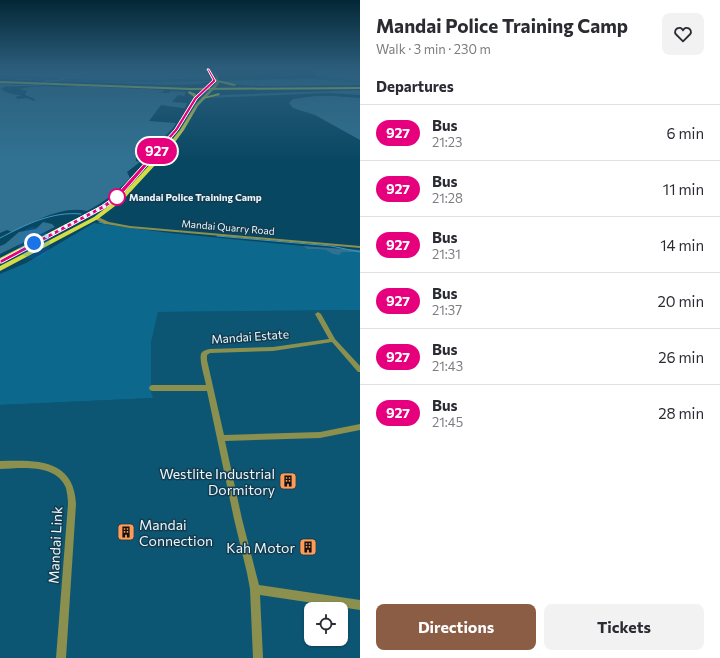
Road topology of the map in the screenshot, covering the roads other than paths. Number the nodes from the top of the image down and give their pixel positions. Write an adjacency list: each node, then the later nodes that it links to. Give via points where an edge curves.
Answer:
1 (200, 100): 2 (main road)
2 (195, 102): 3 (main road); 6 (main road, via 182,130)
3 (190, 107)
4 (185, 115): 5 (main road, via 177,130)
5 (163, 145): 6 (main road); 7 (main road)
6 (170, 146): 7 (main road); 8 (main road, via 121,199)
7 (159, 150): 9 (main road, via 116,198)
8 (96, 218): 10 (main road); 11 (street, Mandai Quarry Road, via 130,227)
9 (34, 243): 10 (main road, via 36,246); 12 (main road)
10 (46, 245): 13 (main road)
11 (360, 247)
12 (0, 262)
13 (0, 269)
14 (318, 314): 15 (street)
15 (333, 340): 16 (street); 18 (street, Mandai Estate, via 273,349 207,352 204,358)
16 (360, 370)
17 (152, 388): 18 (street)
18 (210, 388): 20 (street, Mandai Estate)
19 (360, 428): 20 (street, via 320,435)
20 (220, 438): 22 (street, Mandai Estate)
21 (0, 465): 24 (street, Mandai Link, via 38,464 48,467 63,478 70,488 72,504)
22 (254, 589): 23 (street); 25 (street, Mandai Estate)
23 (360, 605)
24 (61, 658)
25 (258, 658)

